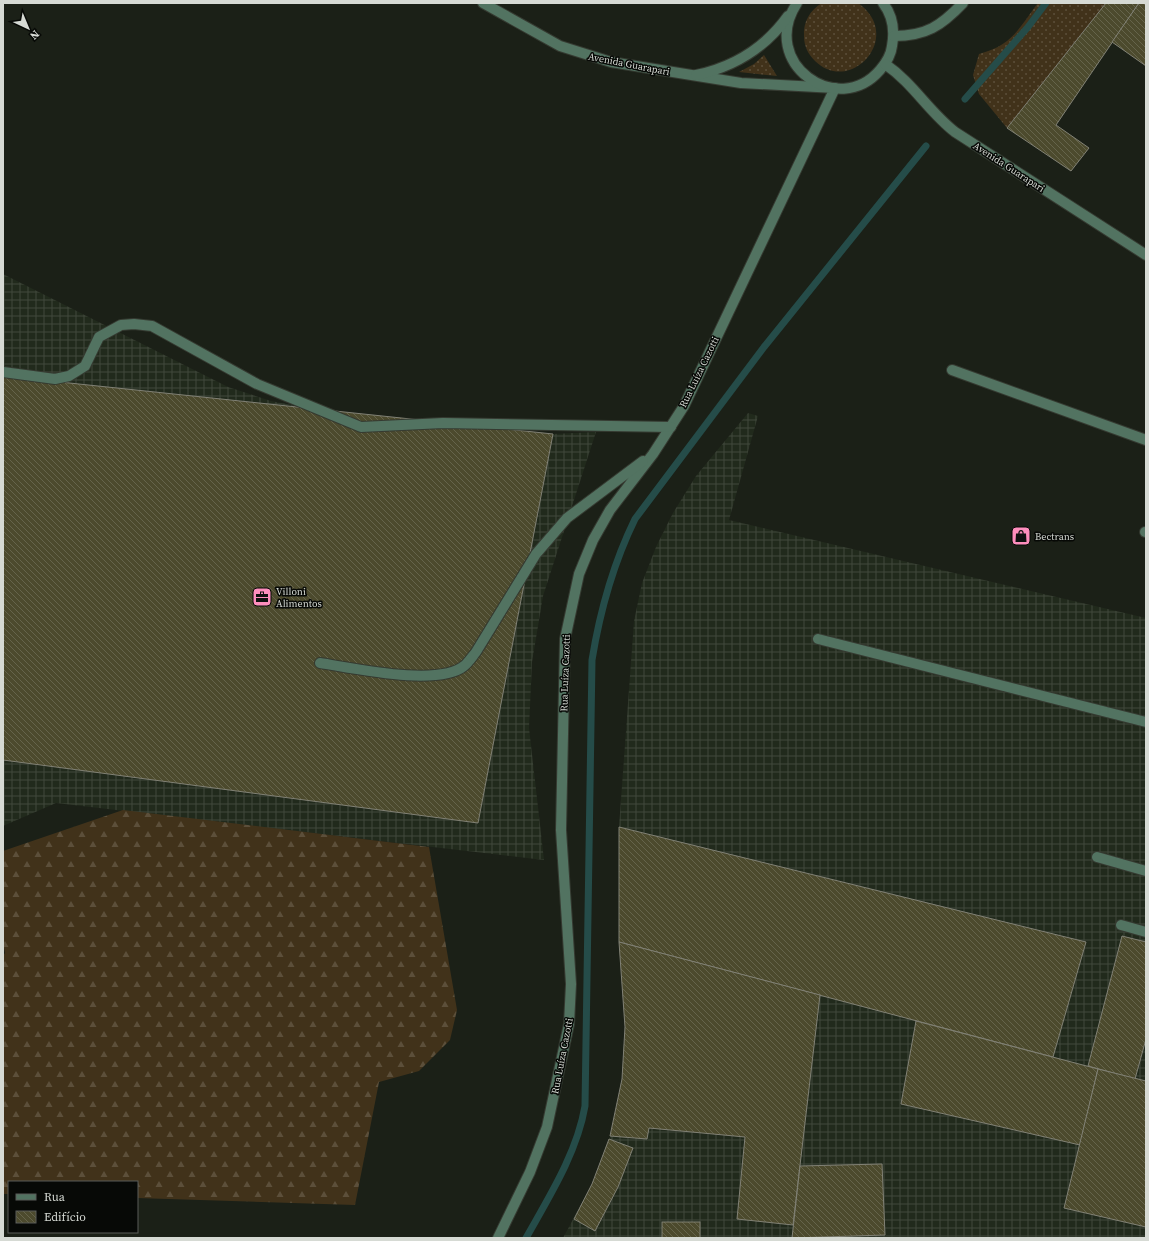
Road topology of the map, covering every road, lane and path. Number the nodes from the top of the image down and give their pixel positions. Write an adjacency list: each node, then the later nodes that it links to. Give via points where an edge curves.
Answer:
1 (483, 3): 7 (street, Avenida Guarapari, via 560,46 580,54)
2 (883, 3): 5 (street, Avenida Guarapari, via 893,22)
3 (963, 3): 5 (street, via 941,24 930,30)
4 (794, 7): 7 (street, Avenida Guarapari, via 772,36 745,57 728,66); 8 (street, Avenida Guarapari, via 787,26 786,40 790,55 797,68 807,78 820,85)
5 (894, 36): 6 (street, Avenida Guarapari, via 892,51)
6 (885, 64): 8 (street, Avenida Guarapari, via 876,75 863,83 849,88); 9 (street, Avenida Guarapari, via 906,80 933,113 955,132)
7 (692, 76): 8 (street, Avenida Guarapari, via 754,85)
8 (834, 88): 12 (street, Rua Luíza Cazotti, via 684,406)
9 (1146, 255)
10 (952, 370): 13 (street)
11 (3, 372): 12 (street, via 55,379 69,376 84,366 99,337 121,325 134,324 152,326 257,384 361,427 443,423)
12 (671, 427): 14 (street, Rua Luíza Cazotti)
13 (1146, 440)
14 (653, 454): 16 (street, via 567,518 536,554 476,652 464,667 446,674 409,676); 22 (street, Rua Luíza Cazotti, via 610,510 593,540 579,574 565,639 561,830 571,984 570,1024 547,1127 530,1172)
15 (818, 639): 17 (street)
16 (320, 663)
17 (1146, 722)
18 (1097, 857): 19 (street)
19 (1146, 871)
20 (1121, 925): 21 (street)
21 (1146, 932)
22 (498, 1238)

